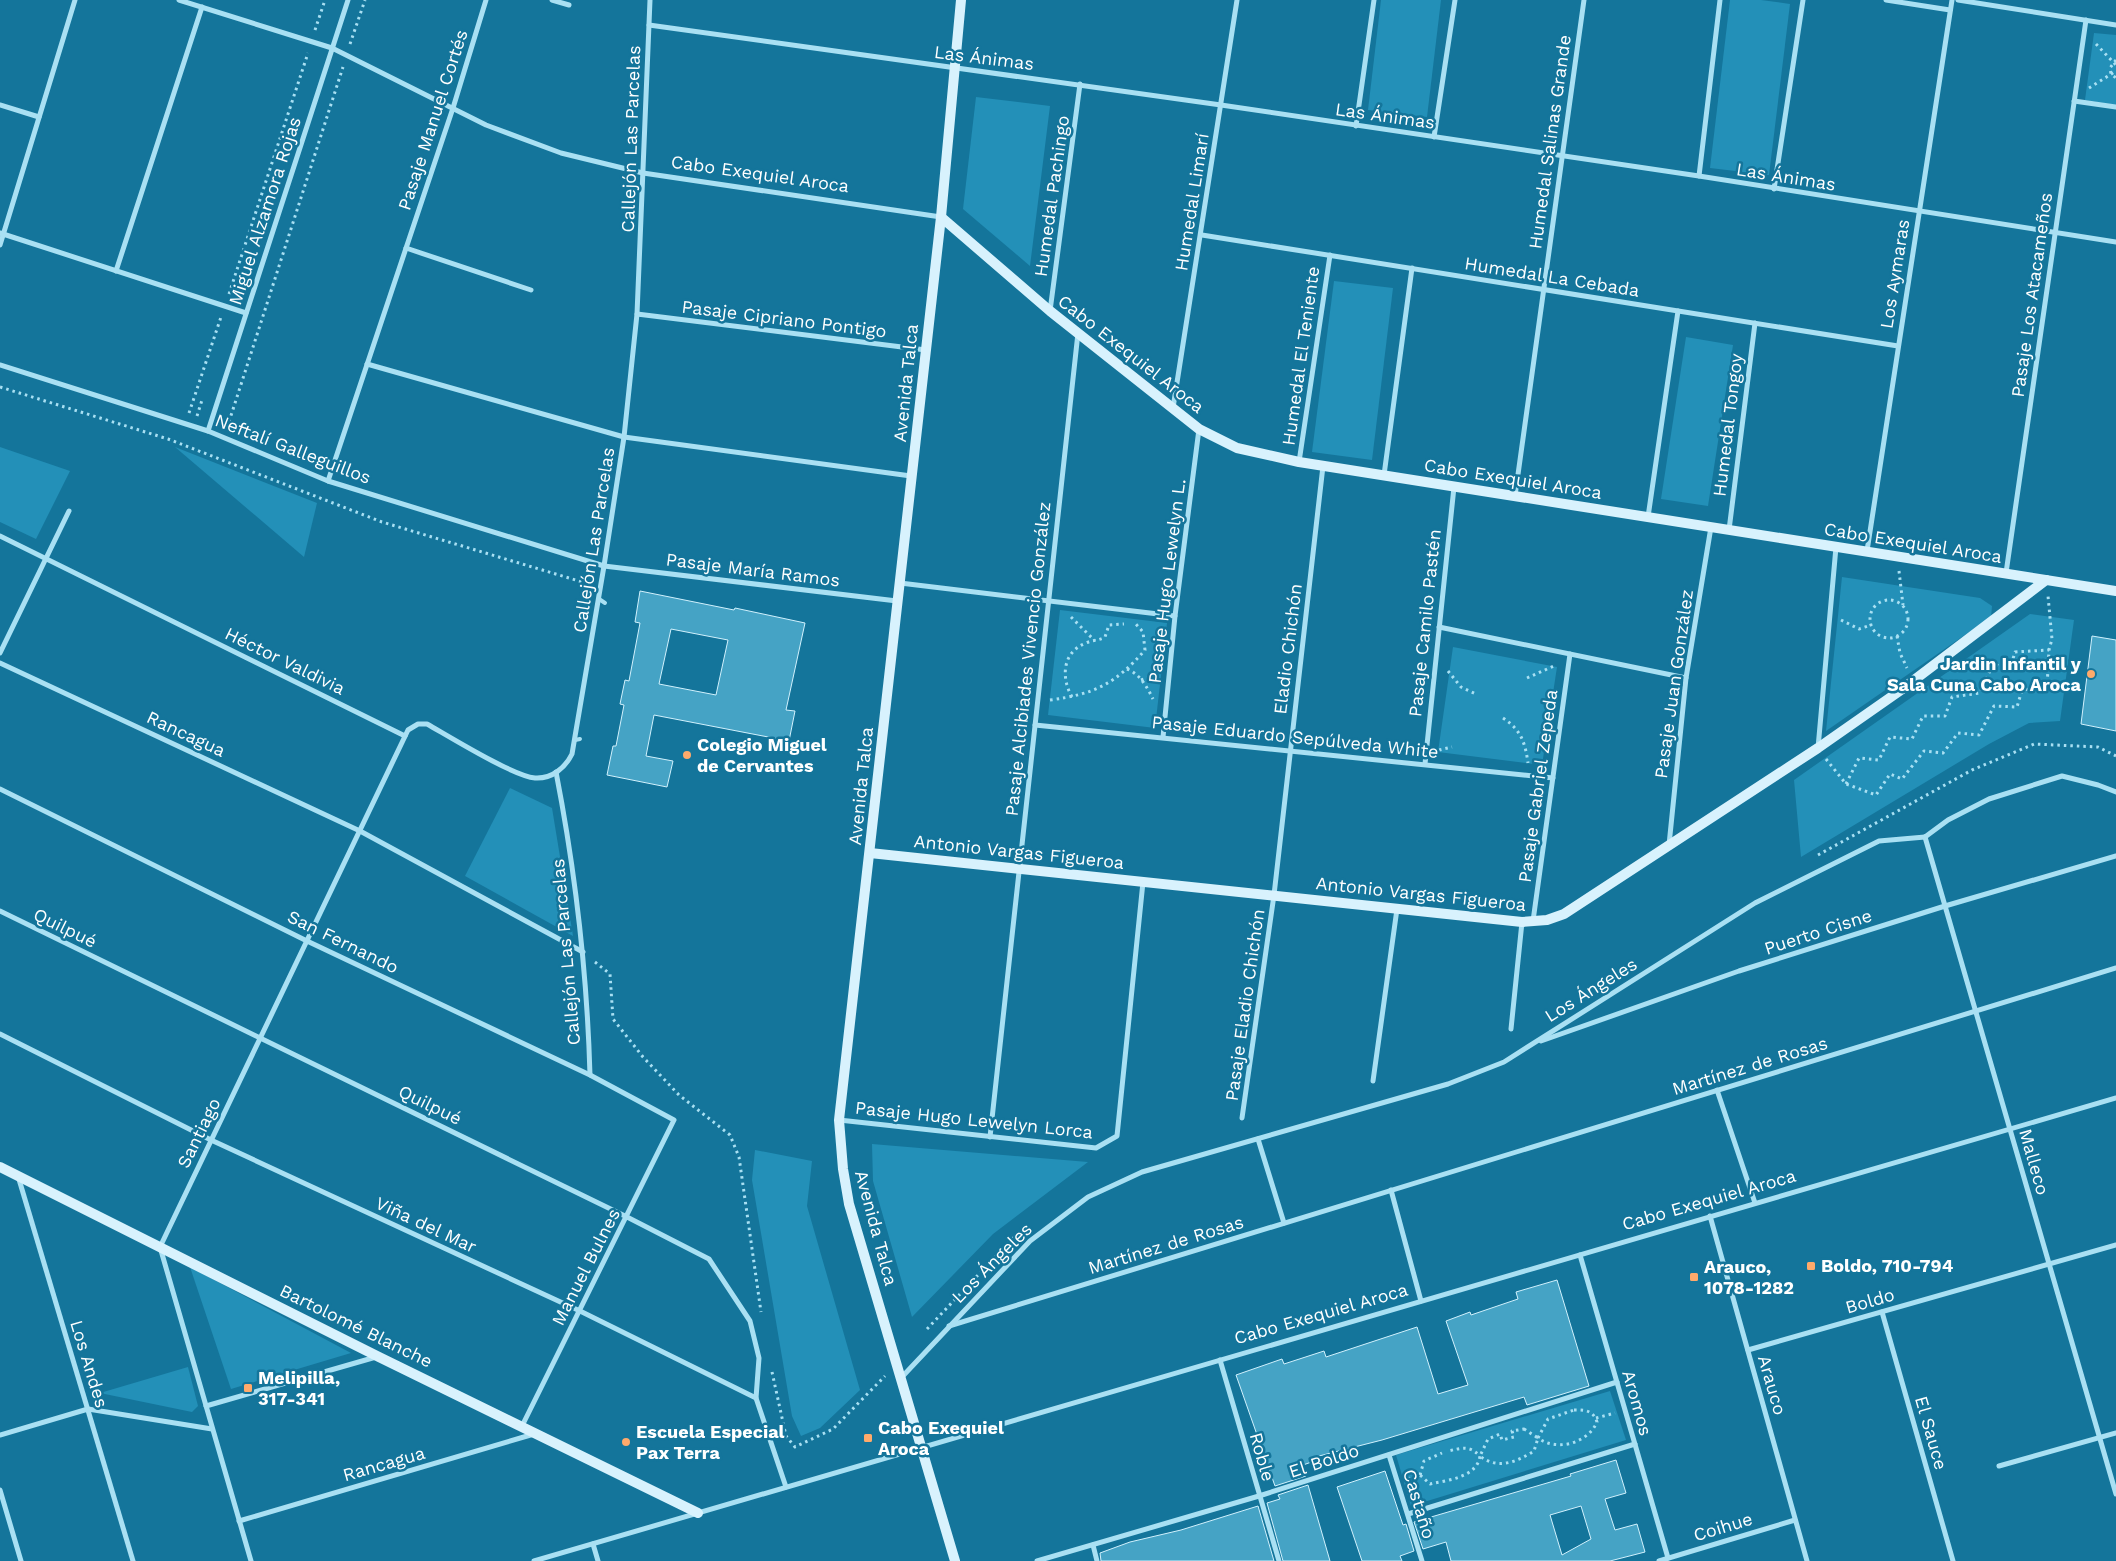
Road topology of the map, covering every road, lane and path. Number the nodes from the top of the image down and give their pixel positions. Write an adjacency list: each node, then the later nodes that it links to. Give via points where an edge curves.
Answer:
1 (75, 0): 41 (street)
2 (179, 0): 20 (street, Cabo Exequiel Aroca)
3 (324, 0): 26 (path)
4 (348, 0): 27 (street, Miguel Alzamora Rojas)
5 (365, 0): 28 (path)
6 (486, 0): 40 (street, Pasaje Manuel Cortés)
7 (552, 0): 19 (street)
8 (650, 0): 23 (street, Callejón Las Parcelas)
9 (961, 0): 31 (street, Avenida Talca)
10 (1237, 0): 38 (street, Humedal Limarí)
11 (1374, 0): 42 (street)
12 (1455, 0): 43 (street)
13 (1584, 0): 44 (street, Humedal Salinas Grande)
14 (1720, 0): 46 (street)
15 (1803, 0): 47 (street)
16 (1886, 0): 21 (street)
17 (1952, 0): 21 (street, Los Aymaras)
18 (1958, 0): 22 (street)
19 (569, 5)
20 (202, 7): 26 (street, Cabo Exequiel Aroca); 58 (street)
21 (1950, 10): 48 (street, Los Aymaras)
22 (2086, 20): 24 (street); 25 (street, Pasaje Los Atacameños)
23 (649, 25): 31 (street, Las Ánimas); 45 (street, Callejón Las Parcelas)
24 (2116, 25)
25 (2084, 32): 29 (path); 36 (street, Pasaje Los Atacameños)
26 (312, 42): 27 (street, Cabo Exequiel Aroca); 61 (path)
27 (332, 48): 28 (street, Cabo Exequiel Aroca); 64 (street, Miguel Alzamora Rojas)
28 (346, 55): 40 (street, Cabo Exequiel Aroca); 78 (path)
29 (2114, 61): 30 (path); 33 (path, via 2110,68)
30 (2116, 65)
31 (955, 69): 35 (street, Las Ánimas); 49 (street, Avenida Talca)
32 (2116, 71): 33 (path)
33 (2112, 74): 34 (path); 36 (path)
34 (2116, 78)
35 (1080, 84): 38 (street, Las Ánimas); 62 (street, Humedal Pachingo)
36 (2075, 98): 39 (street); 50 (street, Pasaje Los Atacameños)
37 (0, 105): 41 (street)
38 (1221, 105): 42 (street, Las Ánimas); 52 (street, Humedal Limarí)
39 (2116, 107)
40 (453, 108): 45 (street, Cabo Exequiel Aroca, via 561,153); 55 (street, Pasaje Manuel Cortés)
41 (39, 117): 51 (street)
42 (1356, 126): 43 (street, Las Ánimas)
43 (1434, 137): 44 (street, Las Ánimas)
44 (1562, 157): 46 (street, Las Ánimas); 60 (street, Humedal Salinas Grande)
45 (643, 173): 49 (street, Cabo Exequiel Aroca); 65 (street, Callejón Las Parcelas)
46 (1699, 176): 47 (street, Las Ánimas)
47 (1774, 189): 48 (street, Las Ánimas)
48 (1919, 212): 50 (street, Las Ánimas); 68 (street, Los Aymaras)
49 (941, 217): 62 (street, Cabo Exequiel Aroca); 69 (street, Avenida Talca)
50 (2055, 232): 53 (street, Las Ánimas); 97 (street, Pasaje Los Atacameños)
51 (2, 234): 54 (street); 58 (street)
52 (1202, 234): 56 (street, Humedal La Cebada); 73 (street, Humedal Limarí)
53 (2116, 242)
54 (0, 245)
55 (406, 248): 59 (street); 70 (street, Pasaje Manuel Cortés)
56 (1330, 255): 57 (street, Humedal La Cebada); 80 (street, Humedal El Teniente)
57 (1412, 268): 60 (street, Humedal La Cebada); 82 (street)
58 (116, 271): 61 (street)
59 (531, 290)
60 (1544, 290): 63 (street, Humedal La Cebada); 86 (street, Humedal Salinas Grande)
61 (225, 306): 64 (street); 74 (path)
62 (1050, 311): 67 (street, Cabo Exequiel Aroca)
63 (1678, 311): 66 (street, Humedal La Cebada); 88 (street)
64 (246, 313): 76 (street, Miguel Alzamora Rojas)
65 (637, 314): 69 (street, Pasaje Cipriano Pontigo); 77 (street, Callejón Las Parcelas)
66 (1755, 323): 68 (street, Humedal La Cebada); 90 (street, Humedal Tongoy)
67 (1078, 333): 73 (street, Cabo Exequiel Aroca); 103 (street, Pasaje Alcibiades Vivencio González)
68 (1898, 346): 93 (street, Los Aymaras)
69 (926, 350): 83 (street, Avenida Talca)
70 (367, 364): 77 (street); 84 (street, Pasaje Manuel Cortés)
71 (0, 365): 74 (street, Neftalí Galleguillos)
72 (0, 387): 79 (path)
73 (1173, 408): 75 (street, Cabo Exequiel Aroca)
74 (186, 424): 76 (street, Neftalí Galleguillos); 79 (path)
75 (1199, 428): 80 (street, Cabo Exequiel Aroca, via 1237,448); 109 (street, Pasaje Hugo Lewelyn L.)
76 (208, 431): 78 (street, Neftalí Galleguillos)
77 (624, 437): 83 (street); 96 (street, Callejón Las Parcelas)
78 (224, 438): 84 (street, Neftalí Galleguillos)
79 (179, 443): 100 (path, via 382,522)
80 (1299, 462): 81 (street, Cabo Exequiel Aroca)
81 (1323, 466): 82 (street, Cabo Exequiel Aroca); 132 (street, Eladio Chichón)
82 (1384, 475): 85 (street, Cabo Exequiel Aroca)
83 (912, 476): 99 (street, Avenida Talca)
84 (328, 481): 96 (street, Neftalí Galleguillos)
85 (1454, 486): 86 (street, Cabo Exequiel Aroca); 111 (street, Pasaje Camilo Pastén)
86 (1515, 496): 88 (street, Cabo Exequiel Aroca)
87 (69, 511): 95 (street)
88 (1648, 517): 89 (street, Cabo Exequiel Aroca)
89 (1711, 527): 90 (street, Cabo Exequiel Aroca); 121 (street, Pasaje Juan González)
90 (1729, 530): 92 (street, Cabo Exequiel Aroca)
91 (0, 536): 95 (street, Héctor Valdivia)
92 (1836, 547): 93 (street, Cabo Exequiel Aroca); 108 (street)
93 (1867, 552): 94 (street, Cabo Exequiel Aroca)
94 (1900, 557): 97 (street, Cabo Exequiel Aroca); 107 (path)
95 (46, 558): 115 (street); 129 (street, Héctor Valdivia)
96 (604, 566): 100 (street, Callejón Las Parcelas); 106 (street, Pasaje María Ramos)
97 (2006, 574): 98 (street, Cabo Exequiel Aroca)
98 (2046, 580): 101 (street, Cabo Exequiel Aroca); 114 (path, via 2052,619); 122 (street, Antonio Vargas Figueroa)
99 (900, 583): 103 (street); 106 (street, Avenida Talca)
100 (601, 588): 102 (street, Callejón Las Parcelas)
101 (2116, 591)
102 (599, 599): 105 (lane); 134 (street, Callejón Las Parcelas, via 577,739 569,760)
103 (1048, 600): 104 (street); 125 (street, Pasaje Alcibiades Vivencio González)
104 (1056, 601): 109 (street); 113 (path)
105 (605, 602)
106 (898, 602): 143 (street, Avenida Talca)
107 (1903, 605): 110 (path, via 1892,600 1880,602 1871,612); 112 (path, via 1908,622)
108 (1830, 613): 110 (path, via 1859,629); 131 (street)
109 (1175, 616): 127 (street, Pasaje Hugo Lewelyn L.)
110 (1871, 625): 112 (path, via 1885,638)
111 (1439, 627): 116 (street); 133 (street, Pasaje Camilo Pastén)
112 (1897, 636): 122 (path, via 1900,653 1907,666)
113 (1095, 641): 119 (path, via 1105,638 1109,625 1134,623 1143,632 1145,650); 124 (path, via 1078,646 1067,659 1065,685)
114 (2049, 650): 137 (path, via 2015,652 2010,669 1993,664 1980,693 1952,698 1945,716 1923,716 1912,739 1890,737 1880,760 1859,758); 137 (path, via 2047,687 2022,690 2016,707 1994,706 1979,735 1958,733 1944,753 1924,751 1902,779 1890,774 1876,795)
115 (0, 653)
116 (1570, 657): 120 (path); 121 (street); 136 (street, Pasaje Gabriel Zepeda)
117 (1448, 662): 123 (path, via 1448,671 1461,687)
118 (0, 663): 140 (street, Rancagua)
119 (1127, 669): 124 (path, via 1106,686); 127 (path, via 1146,686)
120 (1527, 678)
121 (1686, 678): 142 (street, Pasaje Juan González)
122 (1901, 690): 131 (street, Antonio Vargas Figueroa)
123 (1476, 694)
124 (1072, 697): 125 (path)
125 (1037, 702): 128 (street, Pasaje Alcibiades Vivencio González)
126 (1503, 718): 135 (path, via 1515,726 1525,740)
127 (1165, 721): 130 (street, Pasaje Hugo Lewelyn L.)
128 (1035, 725): 130 (street, Pasaje Eduardo Sepúlveda White); 145 (street, Pasaje Alcibiades Vivencio González)
129 (405, 736): 134 (street, via 413,726 427,724 522,775 537,778); 140 (street, Santiago)
130 (1164, 737): 132 (street, Pasaje Eduardo Sepúlveda White)
131 (1818, 748): 137 (path); 142 (street, Antonio Vargas Figueroa)
132 (1290, 752): 133 (street, Pasaje Eduardo Sepúlveda White); 147 (street, Eladio Chichón)
133 (1425, 764): 135 (street, Pasaje Eduardo Sepúlveda White)
134 (556, 772): 153 (street, Callejón Las Parcelas, via 574,870)
135 (1530, 776): 136 (street, Pasaje Eduardo Sepúlveda White)
136 (1553, 778): 151 (street, Pasaje Gabriel Zepeda)
137 (1846, 784)
138 (0, 789): 152 (street, San Fernando)
139 (2116, 792): 141 (street, via 2098,784 2062,776 1989,799 1948,820)
140 (360, 830): 152 (street, Santiago); 153 (street, Rancagua)
141 (1925, 837): 148 (street, Malleco); 159 (street, Los Ángeles, via 1879,841 1755,904)
142 (1669, 845): 151 (street, Antonio Vargas Figueroa, via 1564,914 1547,920)
143 (870, 853): 145 (street, Antonio Vargas Figueroa); 166 (street, Avenida Talca)
144 (2116, 856): 148 (street, Puerto Cisne)
145 (1019, 869): 146 (street, Antonio Vargas Figueroa); 168 (street, Pasaje Alcibiades Vivencio González)
146 (1143, 882): 147 (street, Antonio Vargas Figueroa); 168 (street, Pasaje Hugo Lewelyn Lorca, via 1117,1136 1096,1148)
147 (1274, 895): 149 (street, Antonio Vargas Figueroa); 164 (street, Pasaje Eladio Chichón)
148 (1945, 906): 155 (street, Malleco); 159 (street, Puerto Cisne, via 1739,971)
149 (1397, 908): 151 (street, Antonio Vargas Figueroa); 161 (street)
150 (0, 911): 158 (street, Quilpué)
151 (1527, 921): 156 (street, Pasaje Gabriel Zepeda)
152 (307, 941): 158 (street, Santiago); 160 (street, San Fernando)
153 (583, 952): 160 (street, Callejón Las Parcelas)
154 (2116, 968): 155 (street, Martínez de Rosas)
155 (1976, 1011): 162 (street, Martínez de Rosas); 167 (street, Malleco)
156 (1511, 1029)
157 (0, 1034): 170 (street, Viña del Mar)
158 (260, 1038): 170 (street, Santiago); 176 (street, Quilpué)
159 (1531, 1044): 169 (street, Los Ángeles, via 1504,1062 1448,1084)
160 (590, 1075): 165 (street, San Fernando)
161 (1373, 1081)
162 (1717, 1090): 173 (street, Martínez de Rosas); 174 (street)
163 (2116, 1098): 167 (street, Cabo Exequiel Aroca)
164 (1242, 1118)
165 (674, 1120): 176 (street, Manuel Bulnes)
166 (839, 1120): 168 (street, Pasaje Hugo Lewelyn Lorca); 189 (street, Avenida Talca, via 849,1204)
167 (2010, 1129): 174 (street, Cabo Exequiel Aroca); 181 (street, Malleco)
168 (990, 1137)
169 (1258, 1139): 177 (street); 185 (street, Los Ángeles, via 1142,1172 1088,1197 1030,1241)
170 (211, 1140): 179 (street, Santiago); 183 (street, Viña del Mar)
171 (0, 1167): 172 (street, Bartolomé Blanche)
172 (18, 1176): 179 (street, Bartolomé Blanche); 193 (street, Los Andes)
173 (1392, 1190): 177 (street, Martínez de Rosas); 182 (street)
174 (1755, 1203): 175 (street, Cabo Exequiel Aroca)
175 (1710, 1216): 180 (street, Cabo Exequiel Aroca); 186 (street, Arauco)
176 (627, 1217): 183 (street, Manuel Bulnes); 191 (street, Quilpué, via 709,1259 750,1321 759,1358)
177 (1284, 1223): 185 (street, Martínez de Rosas)
178 (2116, 1245): 181 (street, Boldo)
179 (160, 1246): 187 (street, Bartolomé Blanche); 192 (street)
180 (1580, 1255): 182 (street, Cabo Exequiel Aroca); 190 (street, Aromos)
181 (2049, 1264): 184 (street, Boldo); 202 (street, Malleco)
182 (1421, 1301): 188 (street, Cabo Exequiel Aroca)
183 (580, 1311): 191 (street, Viña del Mar); 196 (street, Manuel Bulnes)
184 (1882, 1312): 186 (street, Boldo); 233 (street, El Sauce)
185 (949, 1326): 189 (street, Los Ángeles)
186 (1748, 1350): 216 (street, Arauco)
187 (379, 1357): 192 (street); 196 (street, Bartolomé Blanche)
188 (1220, 1360): 204 (street, Cabo Exequiel Aroca); 213 (street, Roble)
189 (901, 1378): 204 (street, Avenida Talca)
190 (1617, 1382): 194 (street, Aromos); 205 (street, El Boldo)
191 (756, 1398): 210 (street)
192 (206, 1406): 197 (street)
193 (88, 1409): 197 (street); 200 (street); 222 (street, Los Andes)
194 (1625, 1410): 195 (path); 203 (street, Aromos)
195 (1596, 1418): 201 (path, via 1593,1432 1572,1442 1550,1445); 201 (path, via 1587,1410 1561,1413 1548,1419)
196 (522, 1426): 198 (street, Bartolomé Blanche)
197 (212, 1429): 217 (street)
198 (537, 1433): 214 (street, Bartolomé Blanche); 217 (street, Rancagua)
199 (2116, 1433): 202 (street)
200 (0, 1435)
201 (1538, 1438): 206 (path, via 1534,1451 1521,1459 1496,1464); 206 (path, via 1524,1429 1512,1431 1514,1437 1502,1440 1500,1434 1488,1439)
202 (2100, 1438): 207 (street); 212 (street, Malleco)
203 (1635, 1444): 215 (street); 220 (street, Aromos)
204 (922, 1447): 210 (street, Cabo Exequiel Aroca); 226 (street, Avenida Talca)
205 (1389, 1454): 209 (street, Castaño); 213 (street, El Boldo)
206 (1480, 1456): 208 (path, via 1472,1471 1449,1480 1430,1484); 208 (path, via 1474,1449 1466,1447 1443,1452 1424,1462)
207 (1999, 1466)
208 (1420, 1475): 209 (path)
209 (1398, 1482): 215 (street, Castaño)
210 (786, 1487): 214 (street, Cabo Exequiel Aroca)
211 (0, 1490): 221 (street)
212 (2116, 1494)
213 (1259, 1496): 219 (street, El Boldo); 229 (street, Roble)
214 (698, 1513): 218 (street, Cabo Exequiel Aroca)
215 (1408, 1514): 230 (street, Castaño)
216 (1795, 1520): 220 (street, Coihue); 232 (street, Arauco)
217 (239, 1521): 223 (street)
218 (593, 1544): 224 (street, Cabo Exequiel Aroca); 225 (street)
219 (1093, 1545): 227 (street, El Boldo); 228 (street)
220 (1668, 1558): 231 (street, Coihue)
221 (20, 1561)
222 (133, 1561)
223 (251, 1561)
224 (534, 1561)
225 (598, 1561)
226 (955, 1561)
227 (1038, 1561)
228 (1097, 1561)
229 (1279, 1561)
230 (1422, 1561)
231 (1659, 1561)
232 (1807, 1561)
233 (1953, 1561)

